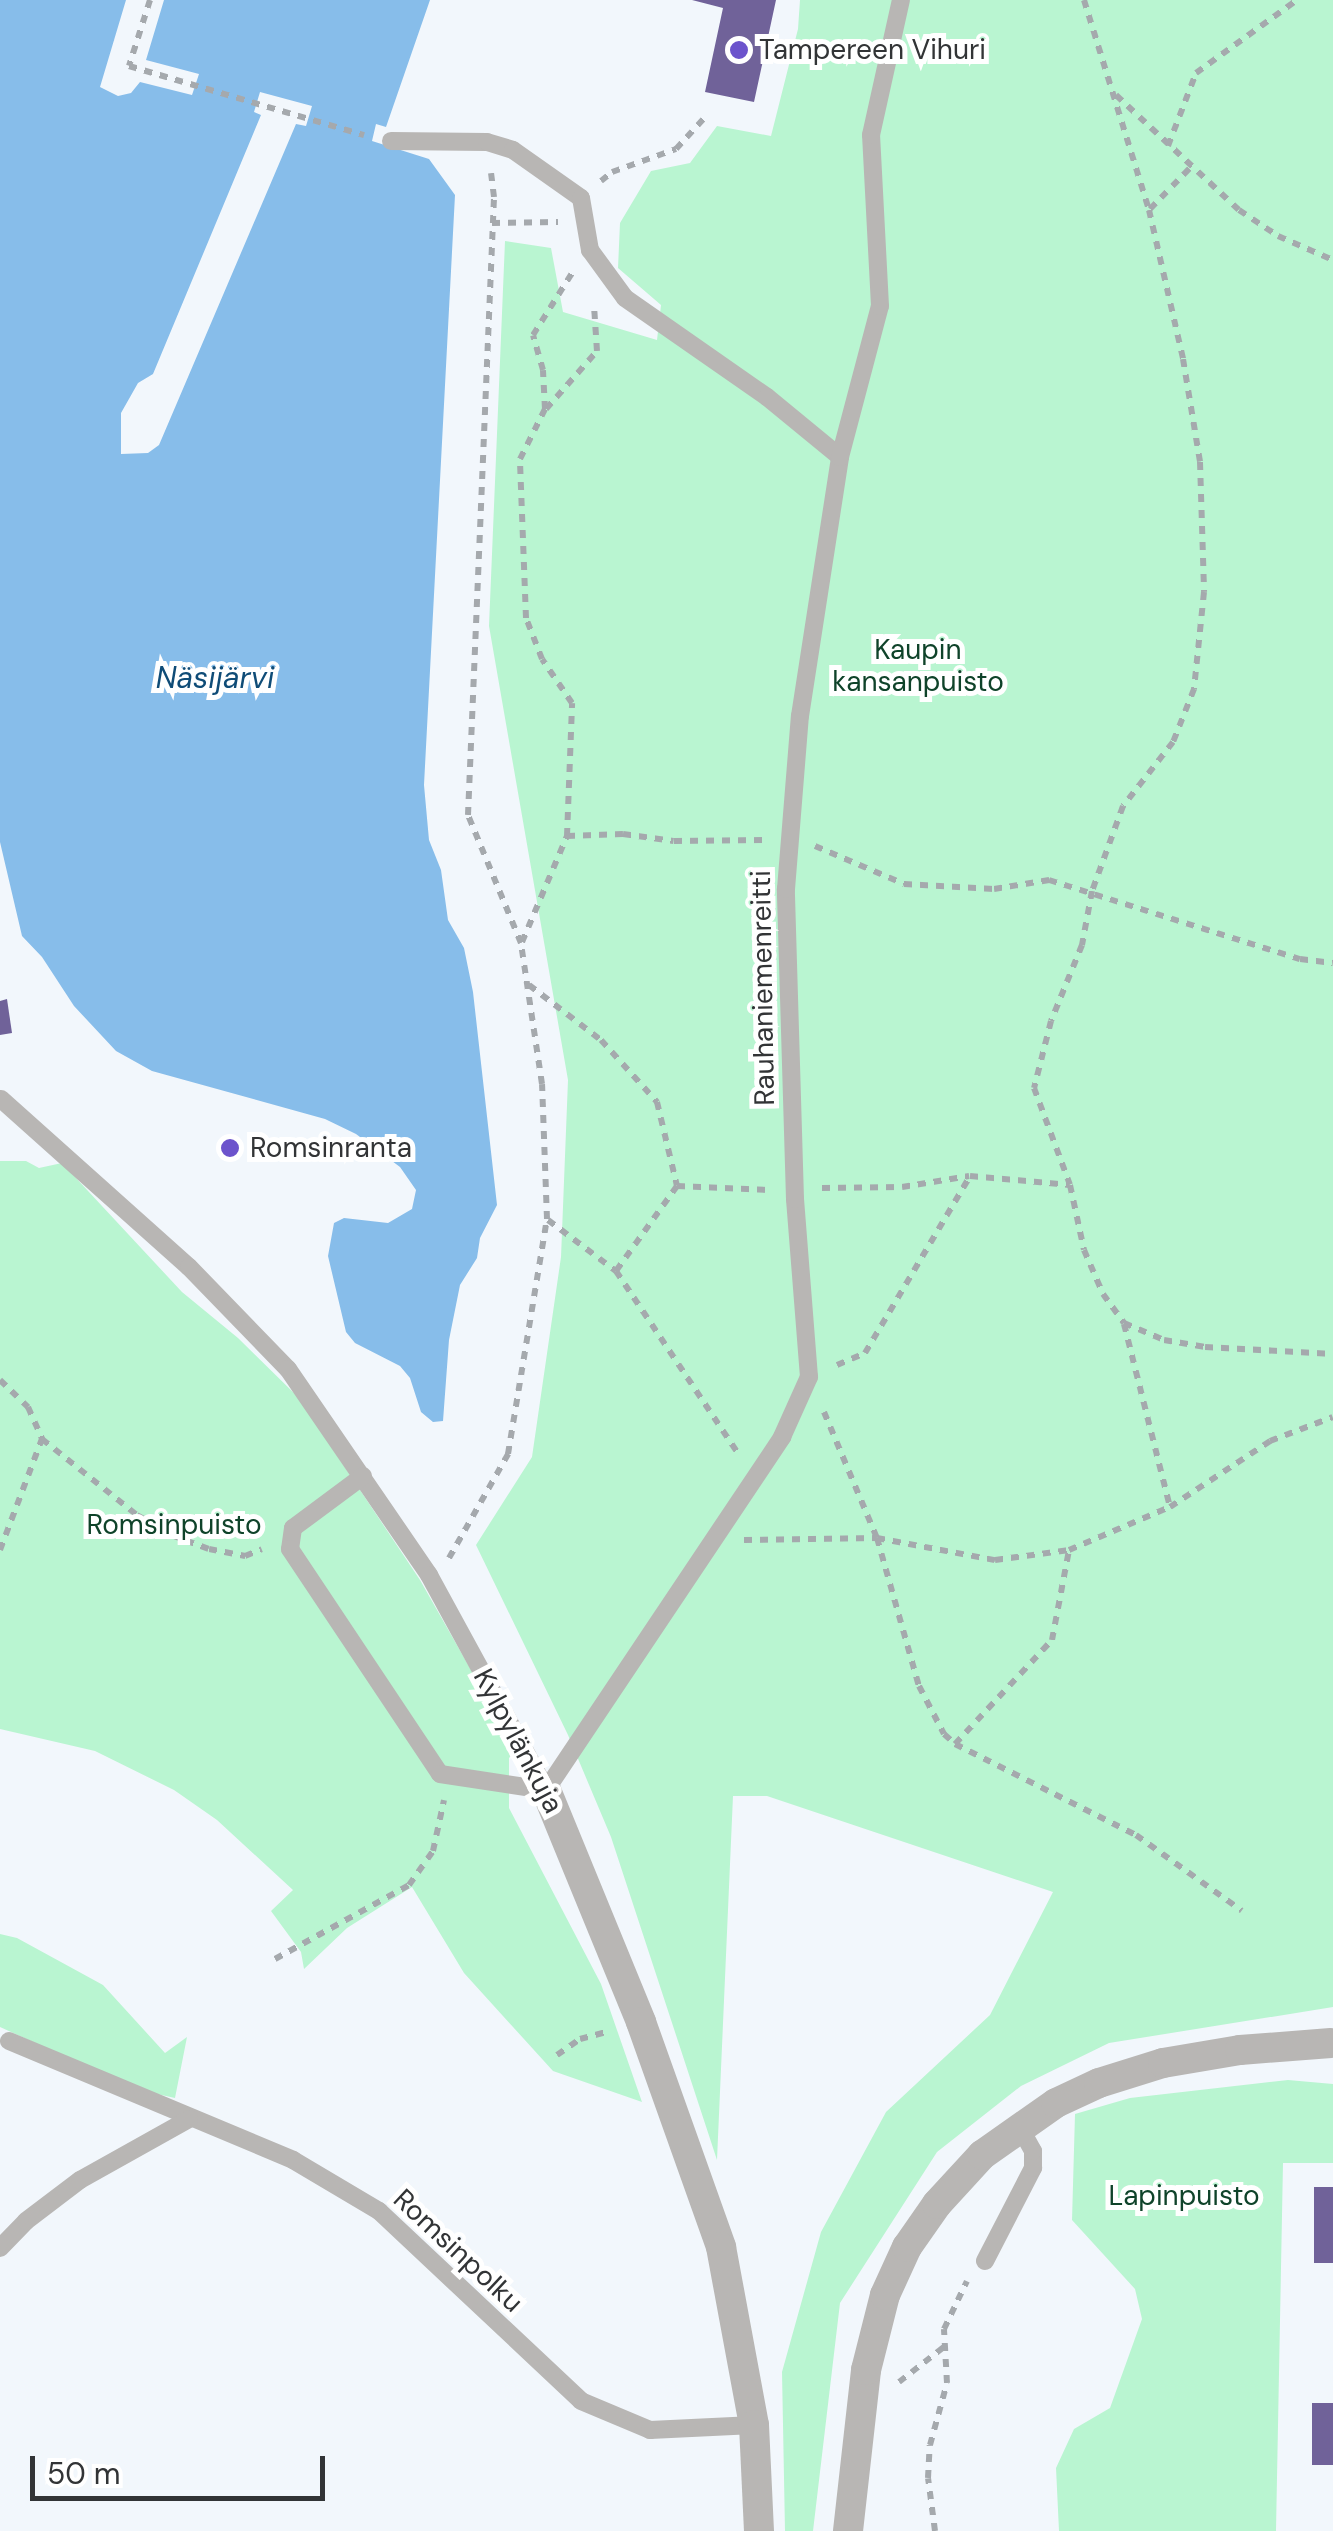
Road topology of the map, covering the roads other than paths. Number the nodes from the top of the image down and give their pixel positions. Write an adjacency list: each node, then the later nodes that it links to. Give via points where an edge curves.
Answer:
1 (901, 0): 3 (lane, Rauhaniemenreitti, via 870,135 880,306)
2 (382, 140): 3 (lane, via 487,142 513,150 581,198 590,250 625,298)
3 (840, 456): 6 (lane, Rauhaniemenreitti, via 800,716 786,889 794,1170 810,1376 782,1437)
4 (1, 1099): 5 (lane, Kylpylänkuja, via 189,1267 288,1369)
5 (363, 1476): 6 (lane, Kylpylänkuja, via 429,1575); 6 (lane, via 293,1528 290,1549 440,1774)
6 (546, 1790): 13 (street, Kylpylänkuja, via 722,2247)
7 (9, 2041): 9 (lane, Romsinpolku)
8 (1332, 2043): 10 (street, via 1163,2064 1099,2083)
9 (188, 2119): 11 (lane, via 80,2180); 13 (lane, Romsinpolku, via 293,2160 379,2211 581,2401 650,2430)
10 (1020, 2128): 12 (lane, via 1033,2151 1033,2168); 15 (street, via 982,2156 937,2204 884,2295 866,2370)
11 (0, 2248)
12 (986, 2261)
13 (754, 2425): 14 (street, Kylpylänkuja)
14 (759, 2531)
15 (848, 2531)

